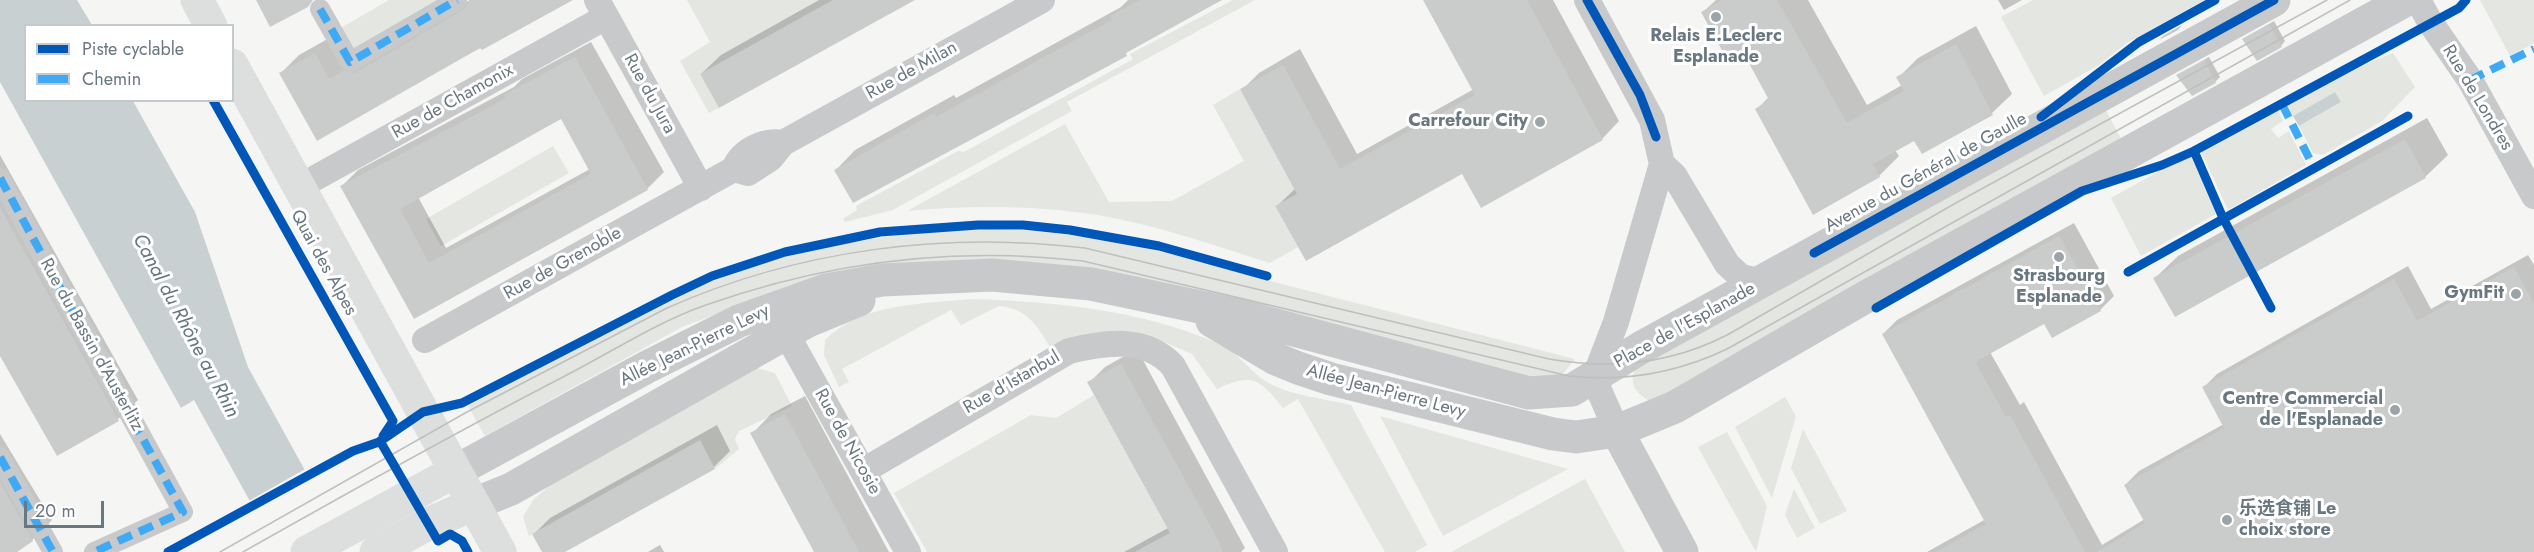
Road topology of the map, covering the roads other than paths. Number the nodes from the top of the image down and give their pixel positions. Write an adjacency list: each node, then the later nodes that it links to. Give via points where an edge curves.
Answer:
1 (197, 0): 10 (main road)
2 (457, 0): 9 (street, via 350,62)
3 (1042, 0): 15 (street, Rue de Milan, via 783,143 771,158 748,174 734,169)
4 (1587, 0): 12 (street, Place de l'Esplanade, via 1640,95)
5 (2274, 0): 18 (street, Avenue du Général de Gaulle)
6 (2406, 0): 23 (street, via 1675,407)
7 (2418, 0): 16 (street, Rue de Londres, via 2470,80)
8 (601, 8): 14 (street, Rue de Chamonix); 15 (street, Rue du Jura)
9 (320, 9)
10 (210, 24)
11 (234, 69): 14 (main road, Quai des Alpes)
12 (1662, 164): 18 (street, Place de l'Esplanade, via 1674,175 1727,264 1740,277); 22 (street, Place de l'Esplanade, via 1616,321)
13 (0, 178): 30 (street, Rue du Bassin d'Austerlitz, via 183,512)
14 (299, 187): 26 (main road, Quai des Alpes)
15 (701, 188): 21 (street, Rue de Grenoble)
16 (2534, 196)
17 (954, 275): 19 (street, Allée Jean-Pierre Levy, via 1080,282); 20 (street, Allée Jean-Pierre Levy, via 899,286); 26 (street, Allée Jean-Pierre Levy, via 882,280 826,290 778,305 689,345)
18 (1762, 282): 22 (street, Place de l'Esplanade, via 1637,350)
19 (1169, 302): 22 (street, Allée Jean-Pierre Levy, via 1238,315 1529,393 1572,390); 23 (street, Allée Jean-Pierre Levy, via 1226,327 1276,358 1331,379 1553,434 1576,436)
20 (786, 333): 25 (street, Rue de Nicosie); 27 (street, Allée Jean-Pierre Levy, via 511,489)
21 (425, 340)
22 (1594, 379): 23 (street, Place de l'Esplanade)
23 (1617, 431): 35 (street)
24 (0, 457): 29 (street)
25 (863, 471): 33 (street, Rue de Nicosie); 34 (street, Rue d'Istanbul, via 1069,351 1134,345 1162,354 1173,366)
26 (454, 472): 27 (main road, Quai des Alpes); 31 (main road)
27 (472, 505): 28 (main road); 32 (main road, Quai des Alpes)
28 (389, 545)
29 (53, 552)
30 (94, 552)
31 (307, 552)
32 (500, 552)
33 (908, 552)
34 (1275, 552)
35 (1682, 552)

